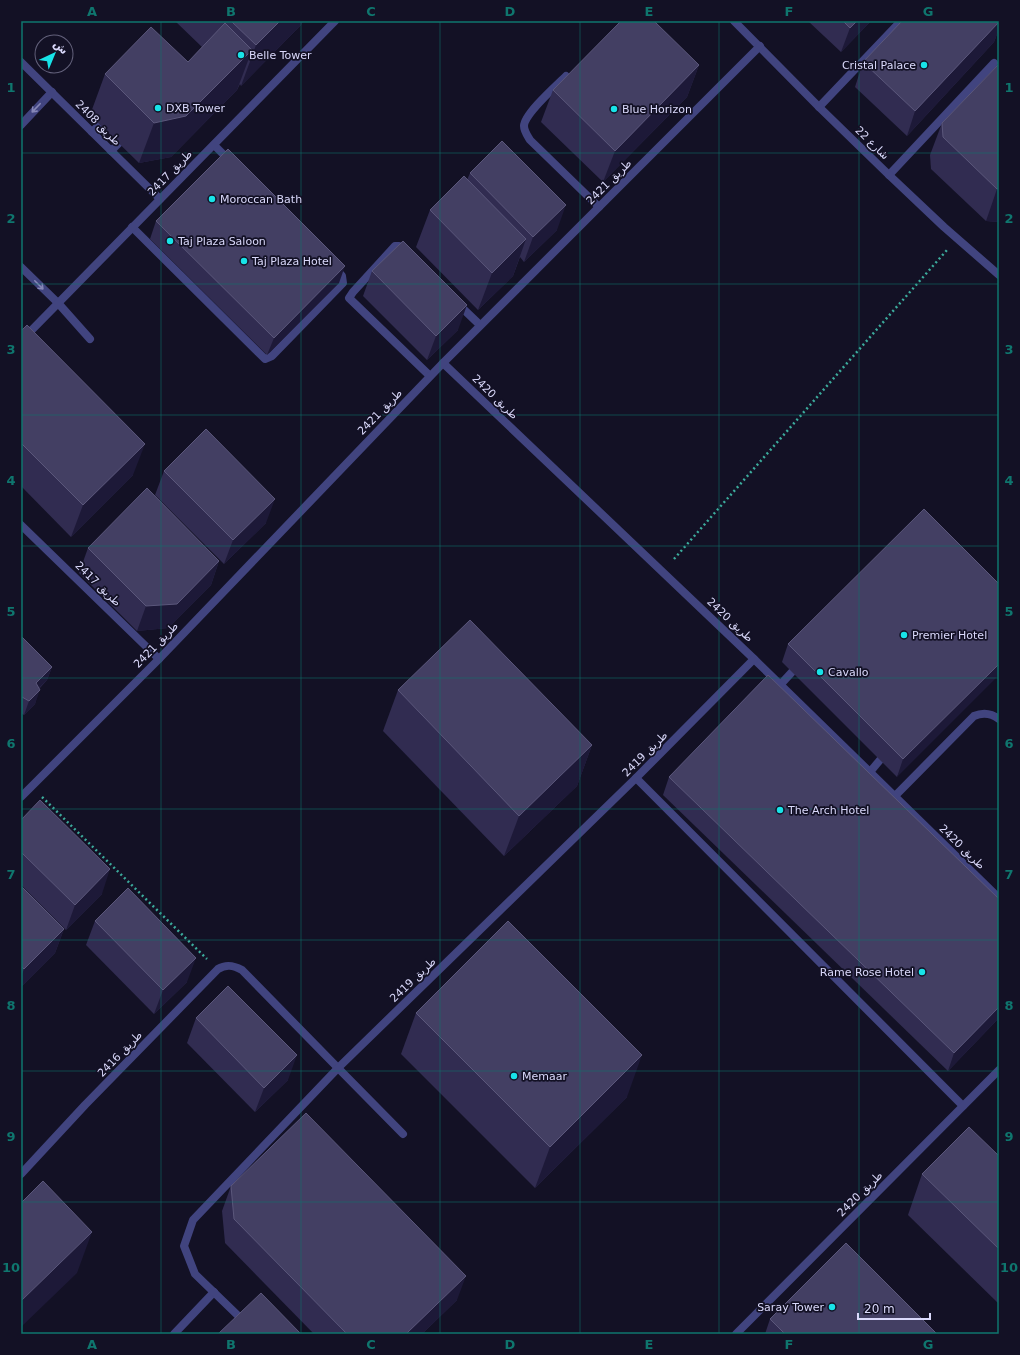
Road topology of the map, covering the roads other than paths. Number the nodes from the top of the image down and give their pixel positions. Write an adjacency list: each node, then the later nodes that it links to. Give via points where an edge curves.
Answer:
1 (335, 21): 14 (street, طريق 2417)
2 (734, 21): 4 (street, شارع 22)
3 (901, 21): 9 (street)
4 (760, 46): 9 (street, شارع 22); 19 (street, طريق 2421)
5 (21, 62): 8 (street, طريق 2408)
6 (994, 63): 17 (street)
7 (571, 72): 19 (street, via 531,113 524,124 524,131 530,140)
8 (52, 92): 11 (street, one-way to 11); 12 (street, طريق 2408)
9 (819, 107): 17 (street, شارع 22)
10 (100, 124): 12 (street)
11 (21, 125)
12 (92, 132): 15 (street, طريق 2408)
13 (119, 143): 15 (street)
14 (214, 145): 16 (street); 18 (street, طريق 2417)
15 (111, 151): 18 (street, طريق 2408)
16 (239, 170)
17 (888, 175): 24 (street, شارع 22)
18 (160, 199): 20 (street, طريق 2417)
19 (599, 207): 27 (street, طريق 2421)
20 (132, 227): 22 (street, via 265,359 272,356 343,283 342,276); 26 (street, طريق 2417)
21 (413, 259): 31 (street, via 402,247 395,246 349,297)
22 (328, 260)
23 (21, 267): 26 (street, one-way to 26)
24 (999, 275)
25 (452, 298): 27 (street)
26 (58, 303): 28 (street); 29 (street, طريق 2417)
27 (480, 325): 30 (street, طريق 2421)
28 (90, 339)
29 (21, 341)
30 (443, 362): 31 (street, طريق 2421); 33 (street, طريق 2420)
31 (430, 376): 34 (street, طريق 2421)
32 (21, 525): 34 (street, طريق 2417)
33 (754, 658): 36 (street, طريق 2420); 40 (street, طريق 2419)
34 (159, 659): 42 (street, طريق 2421)
35 (792, 672): 36 (street)
36 (781, 684): 39 (street, طريق 2420)
37 (999, 719): 41 (street, via 988,713 974,716)
38 (880, 760): 39 (street)
39 (870, 772): 41 (street, طريق 2420)
40 (636, 778): 44 (street, طريق 2419); 46 (street)
41 (895, 796): 43 (street, طريق 2420)
42 (21, 797)
43 (999, 898)
44 (338, 1068): 47 (street); 48 (street, طريق 2416, via 242,970 223,965); 49 (street, طريق 2419, via 193,1220 184,1246 195,1274)
45 (999, 1070): 46 (street, طريق 2420)
46 (963, 1106): 52 (street, طريق 2420)
47 (403, 1134)
48 (21, 1174)
49 (214, 1292): 50 (street); 51 (street, طريق 2419)
50 (174, 1334)
51 (257, 1334)
52 (736, 1334)

